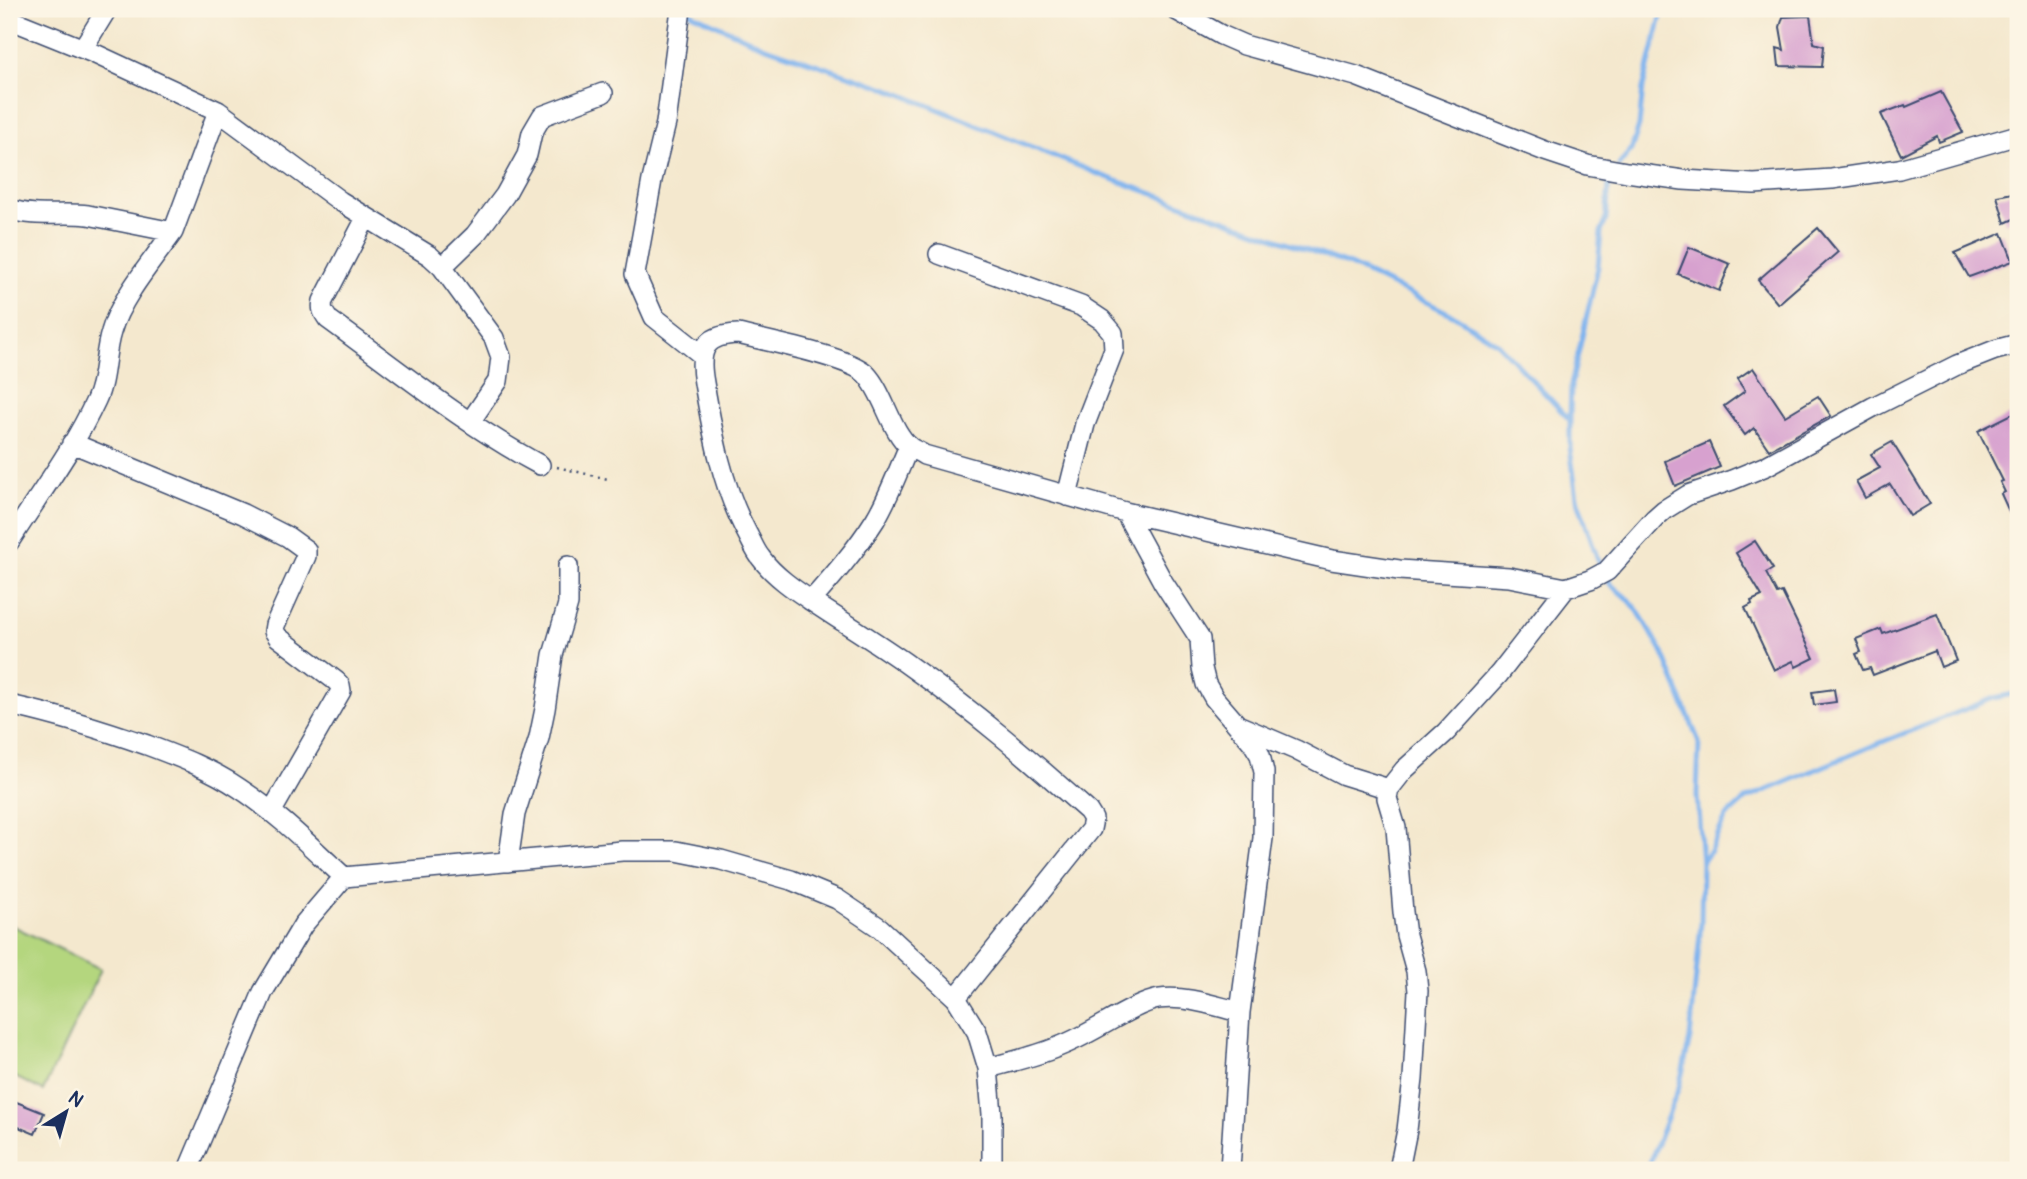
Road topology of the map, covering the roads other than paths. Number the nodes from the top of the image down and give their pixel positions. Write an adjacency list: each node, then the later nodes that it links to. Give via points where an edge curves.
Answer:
1 (107, 9): 5 (street)
2 (681, 9): 15 (street, via 666,123 635,274 654,317)
3 (1174, 9): 8 (street, via 1244,45 1356,76 1545,151 1627,172 1754,184 1832,179 1899,169)
4 (9, 19): 5 (street)
5 (83, 48): 7 (street)
6 (603, 93): 13 (street, via 542,116 505,195 475,235)
7 (218, 111): 10 (street); 11 (street)
8 (2018, 135)
9 (9, 209): 11 (street, via 36,216 88,215)
10 (366, 218): 13 (street); 16 (street, via 323,301 324,313)
11 (173, 232): 17 (street, via 117,316 97,397)
12 (939, 254): 20 (street, via 1081,306 1113,333 1114,349 1085,424)
13 (442, 267): 16 (street, via 494,338 502,357 498,381)
14 (2018, 344): 24 (street, via 1956,365 1766,466 1688,495 1655,518 1606,571)
15 (702, 355): 18 (street, via 714,338 738,334 857,367 874,385); 25 (street, via 713,434 740,520 760,558)
16 (470, 422): 19 (street)
17 (72, 443): 22 (street); 29 (street, via 243,514 306,550 274,631 336,681 341,691)
18 (909, 446): 20 (street, via 924,455); 25 (street, via 876,519)
19 (540, 465)
20 (1067, 496): 21 (street)
21 (1125, 512): 24 (street, via 1332,560 1399,570 1509,577); 27 (street, via 1200,639 1206,684)
22 (9, 542)
23 (568, 566): 30 (street, via 568,604 551,663 539,738 514,814)
24 (1566, 588): 28 (street, via 1499,674)
25 (811, 601): 32 (street, via 986,721 1093,820 1091,829)
26 (11, 705): 29 (street, via 171,754 210,770)
27 (1239, 726): 28 (street, via 1344,775); 33 (street, via 1259,755 1264,772 1263,838)
28 (1389, 789): 38 (street, via 1406,935 1418,991 1413,1079)
29 (272, 811): 31 (street)
30 (508, 862): 31 (street); 32 (street, via 621,851 676,851 791,880 837,899 880,928)
31 (344, 877): 35 (street, via 303,925 263,992)
32 (956, 998): 34 (street, via 977,1032)
33 (1240, 1012): 34 (street, via 1187,1000 1157,999 1044,1053); 37 (street)
34 (988, 1068): 36 (street)
35 (188, 1170)
36 (992, 1170)
37 (1230, 1170)
38 (1399, 1170)

